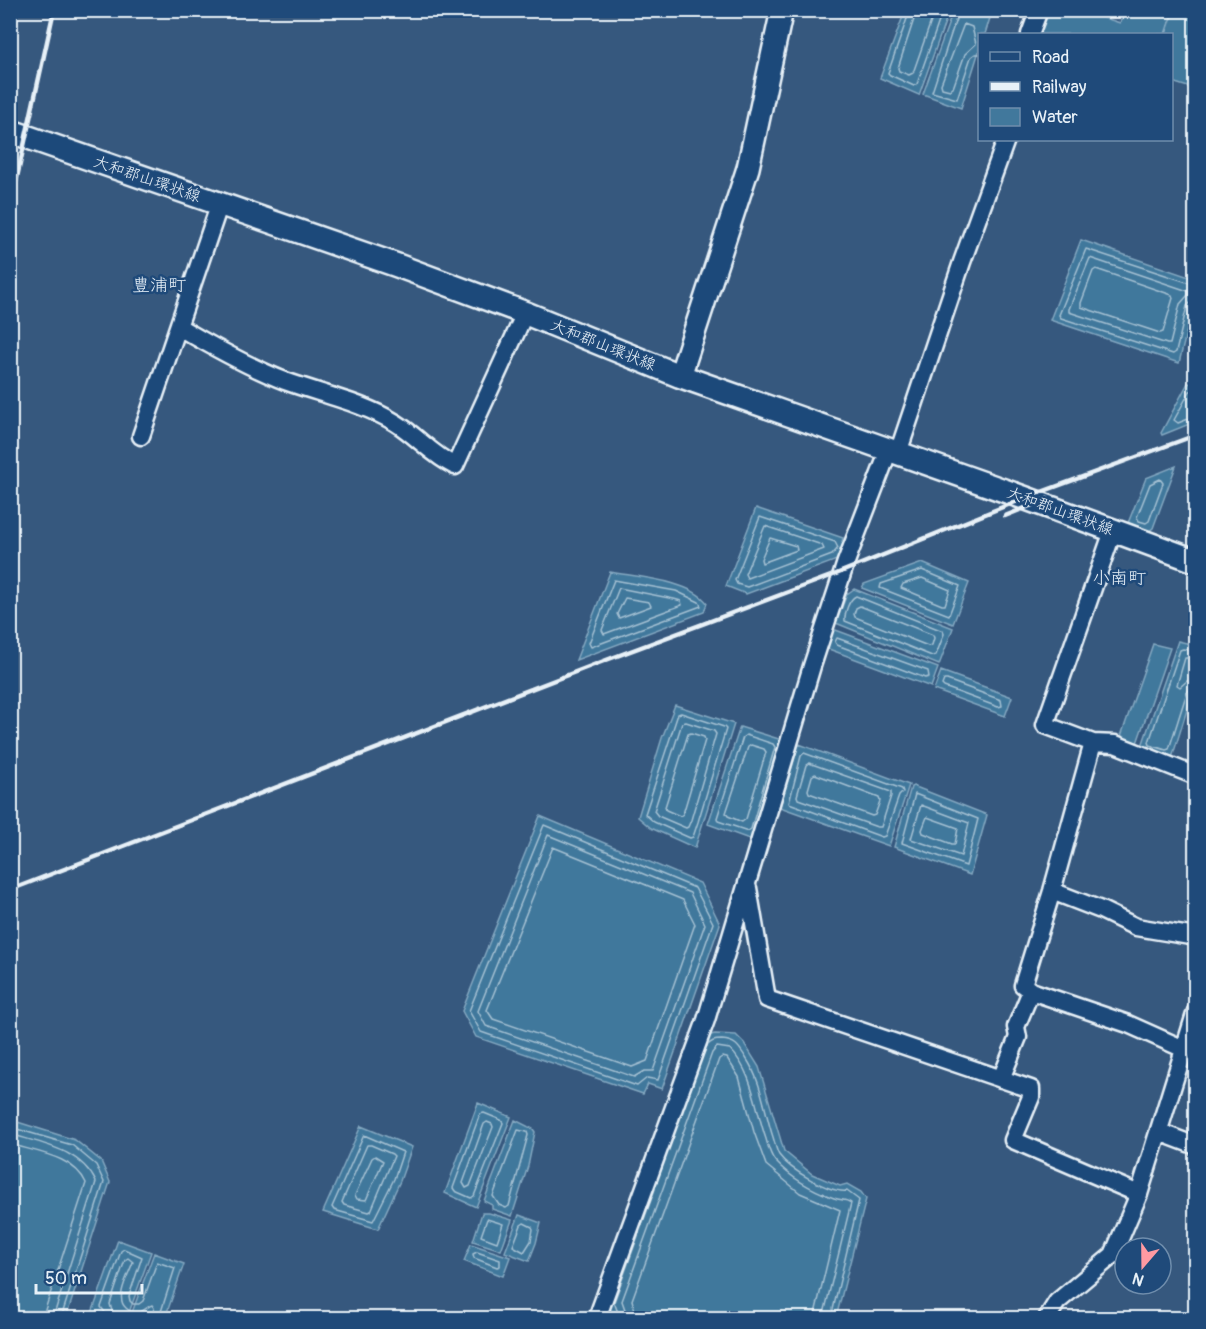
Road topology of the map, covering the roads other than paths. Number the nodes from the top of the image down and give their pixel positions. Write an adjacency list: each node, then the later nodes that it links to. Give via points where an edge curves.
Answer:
1 (782, 10): 9 (street, via 748,168)
2 (1039, 10): 3 (street)
3 (1030, 33)
4 (10, 131): 6 (main road, 大和郡山環状線)
5 (1006, 141): 11 (street)
6 (220, 203): 7 (main road, 大和郡山環状線); 8 (street)
7 (525, 313): 8 (street, via 455,466 396,423 284,380); 9 (main road, 大和郡山環状線)
8 (179, 327): 10 (street)
9 (681, 376): 11 (main road, 大和郡山環状線)
10 (141, 436)
11 (894, 452): 12 (main road, 大和郡山環状線); 16 (street, via 846,562 789,738)
12 (1113, 531): 13 (main road, 大和郡山環状線); 14 (street, via 1045,725)
13 (1196, 561)
14 (1093, 743): 15 (street, via 1115,744); 17 (street)
15 (1196, 776)
16 (747, 886): 23 (street, via 767,999); 27 (street, via 706,1020)
17 (1052, 891): 18 (street, via 1136,927); 19 (street, via 1023,985)
18 (1196, 937)
19 (1031, 991): 22 (street, via 1128,1024); 23 (street)
20 (1196, 1011): 21 (street)
21 (1193, 1030): 22 (street)
22 (1184, 1049): 24 (street)
23 (1001, 1079): 26 (street, via 1031,1089 1013,1140)
24 (1159, 1132): 25 (street); 26 (street)
25 (1196, 1146)
26 (1139, 1194): 28 (street, via 1113,1255 1058,1302)
27 (597, 1318)
28 (1047, 1318)

